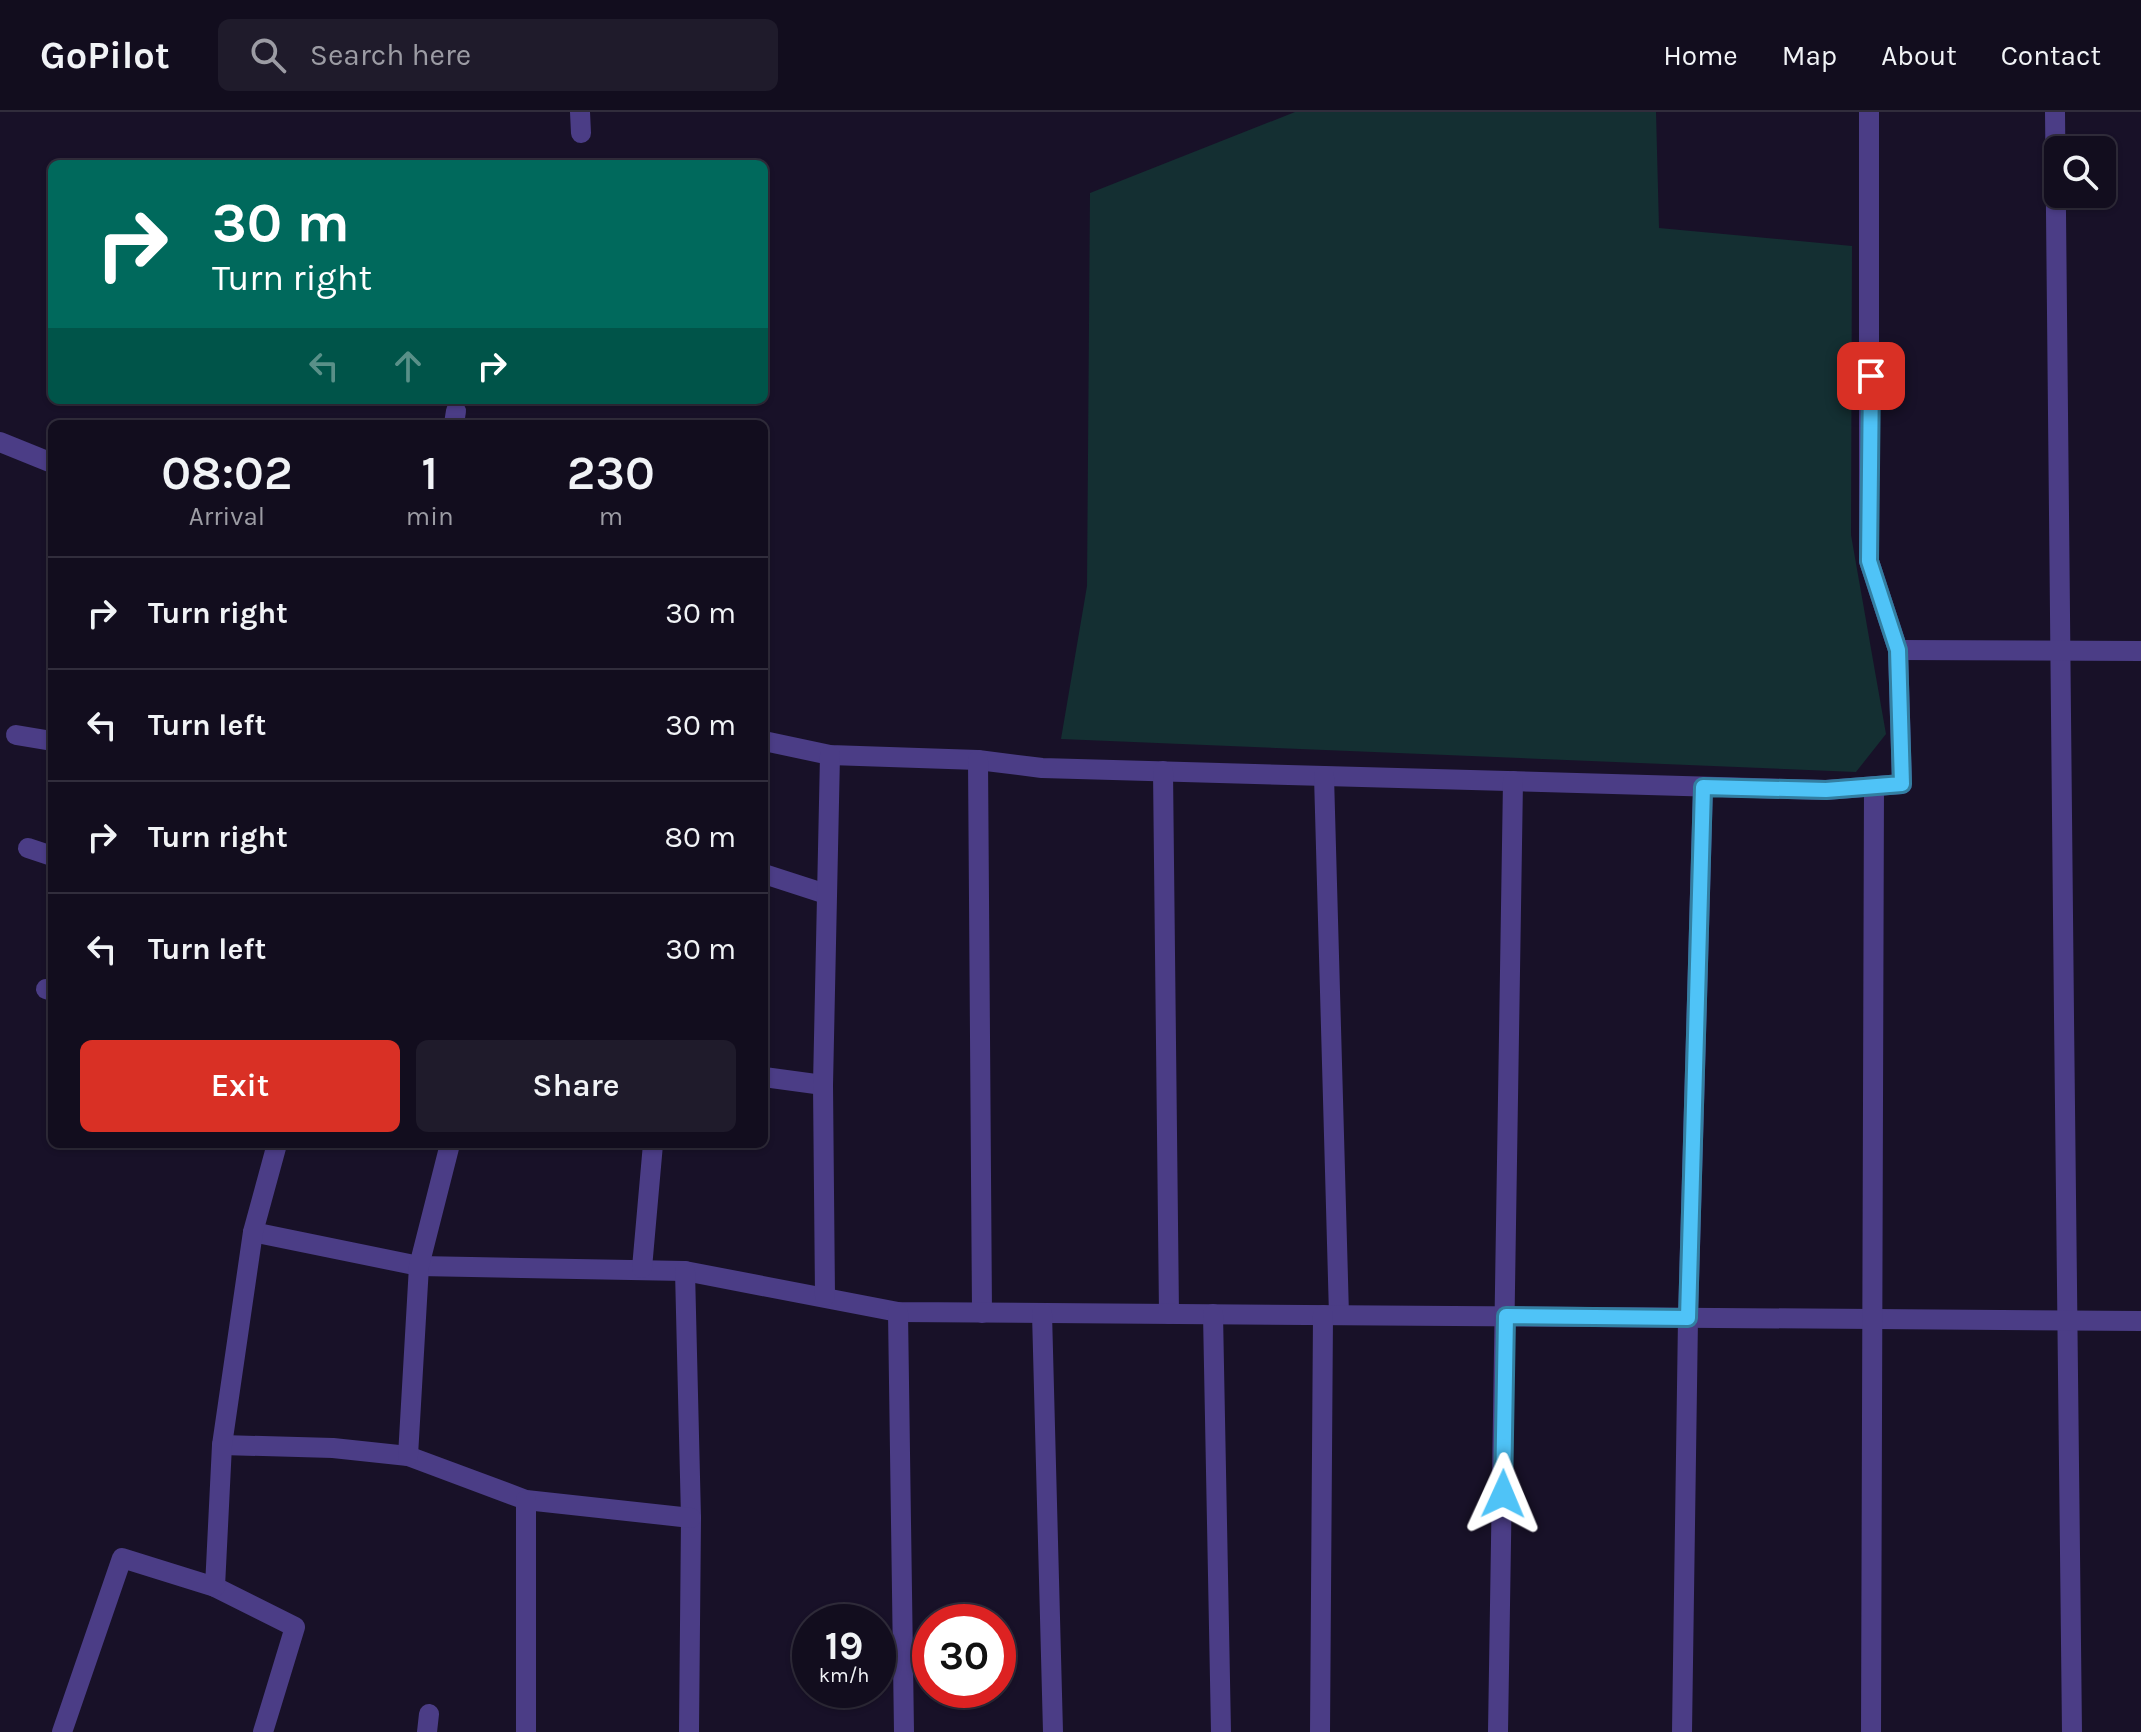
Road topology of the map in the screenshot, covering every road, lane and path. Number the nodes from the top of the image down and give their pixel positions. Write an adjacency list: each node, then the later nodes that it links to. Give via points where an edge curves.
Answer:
1 (1869, 112): 5 (street, via 1869,561)
2 (2055, 112): 6 (street)
3 (0, 442): 4 (street)
4 (48, 461)
5 (1898, 650): 6 (street); 16 (street, via 1902,784)
6 (2057, 651): 7 (street); 41 (street)
7 (2141, 651)
8 (16, 735): 9 (street)
9 (48, 740)
10 (768, 742): 11 (street)
11 (830, 755): 12 (street); 21 (street)
12 (978, 760): 13 (street, via 1042,768); 33 (street)
13 (1163, 771): 14 (street); 35 (street)
14 (1324, 776): 15 (street); 37 (street)
15 (1513, 781): 17 (street); 38 (street)
16 (1874, 786): 17 (street); 40 (street)
17 (1703, 787): 39 (street)
18 (28, 848): 19 (street)
19 (48, 855)
20 (768, 875): 21 (street)
21 (826, 894): 23 (street)
22 (768, 1078): 23 (street)
23 (823, 1085): 31 (street)
24 (276, 1148): 27 (street)
25 (449, 1148): 28 (street)
26 (653, 1148): 29 (street)
27 (253, 1232): 28 (street); 43 (street)
28 (419, 1266): 29 (street); 44 (street)
29 (642, 1268): 30 (street)
30 (685, 1271): 31 (street); 46 (street)
31 (825, 1296): 32 (street)
32 (898, 1312): 33 (street); 52 (street)
33 (982, 1313): 34 (street)
34 (1042, 1313): 35 (street); 53 (street)
35 (1169, 1314): 36 (street)
36 (1213, 1314): 37 (street); 54 (street)
37 (1331, 1315): 38 (street); 55 (street)
38 (1506, 1316): 39 (street); 56 (street)
39 (1688, 1318): 40 (street); 57 (street)
40 (1874, 1319): 41 (street); 58 (street)
41 (2069, 1320): 42 (street); 59 (street)
42 (2141, 1321)
43 (222, 1445): 44 (street); 47 (street)
44 (408, 1456): 45 (street)
45 (526, 1500): 46 (street); 50 (street)
46 (691, 1518): 51 (street)
47 (215, 1587): 48 (street, via 122,1558); 49 (street, via 295,1627)
48 (62, 1732)
49 (263, 1732)
50 (526, 1732)
51 (689, 1732)
52 (904, 1732)
53 (1053, 1732)
54 (1221, 1732)
55 (1320, 1732)
56 (1498, 1732)
57 (1682, 1732)
58 (1871, 1732)
59 (2072, 1732)

